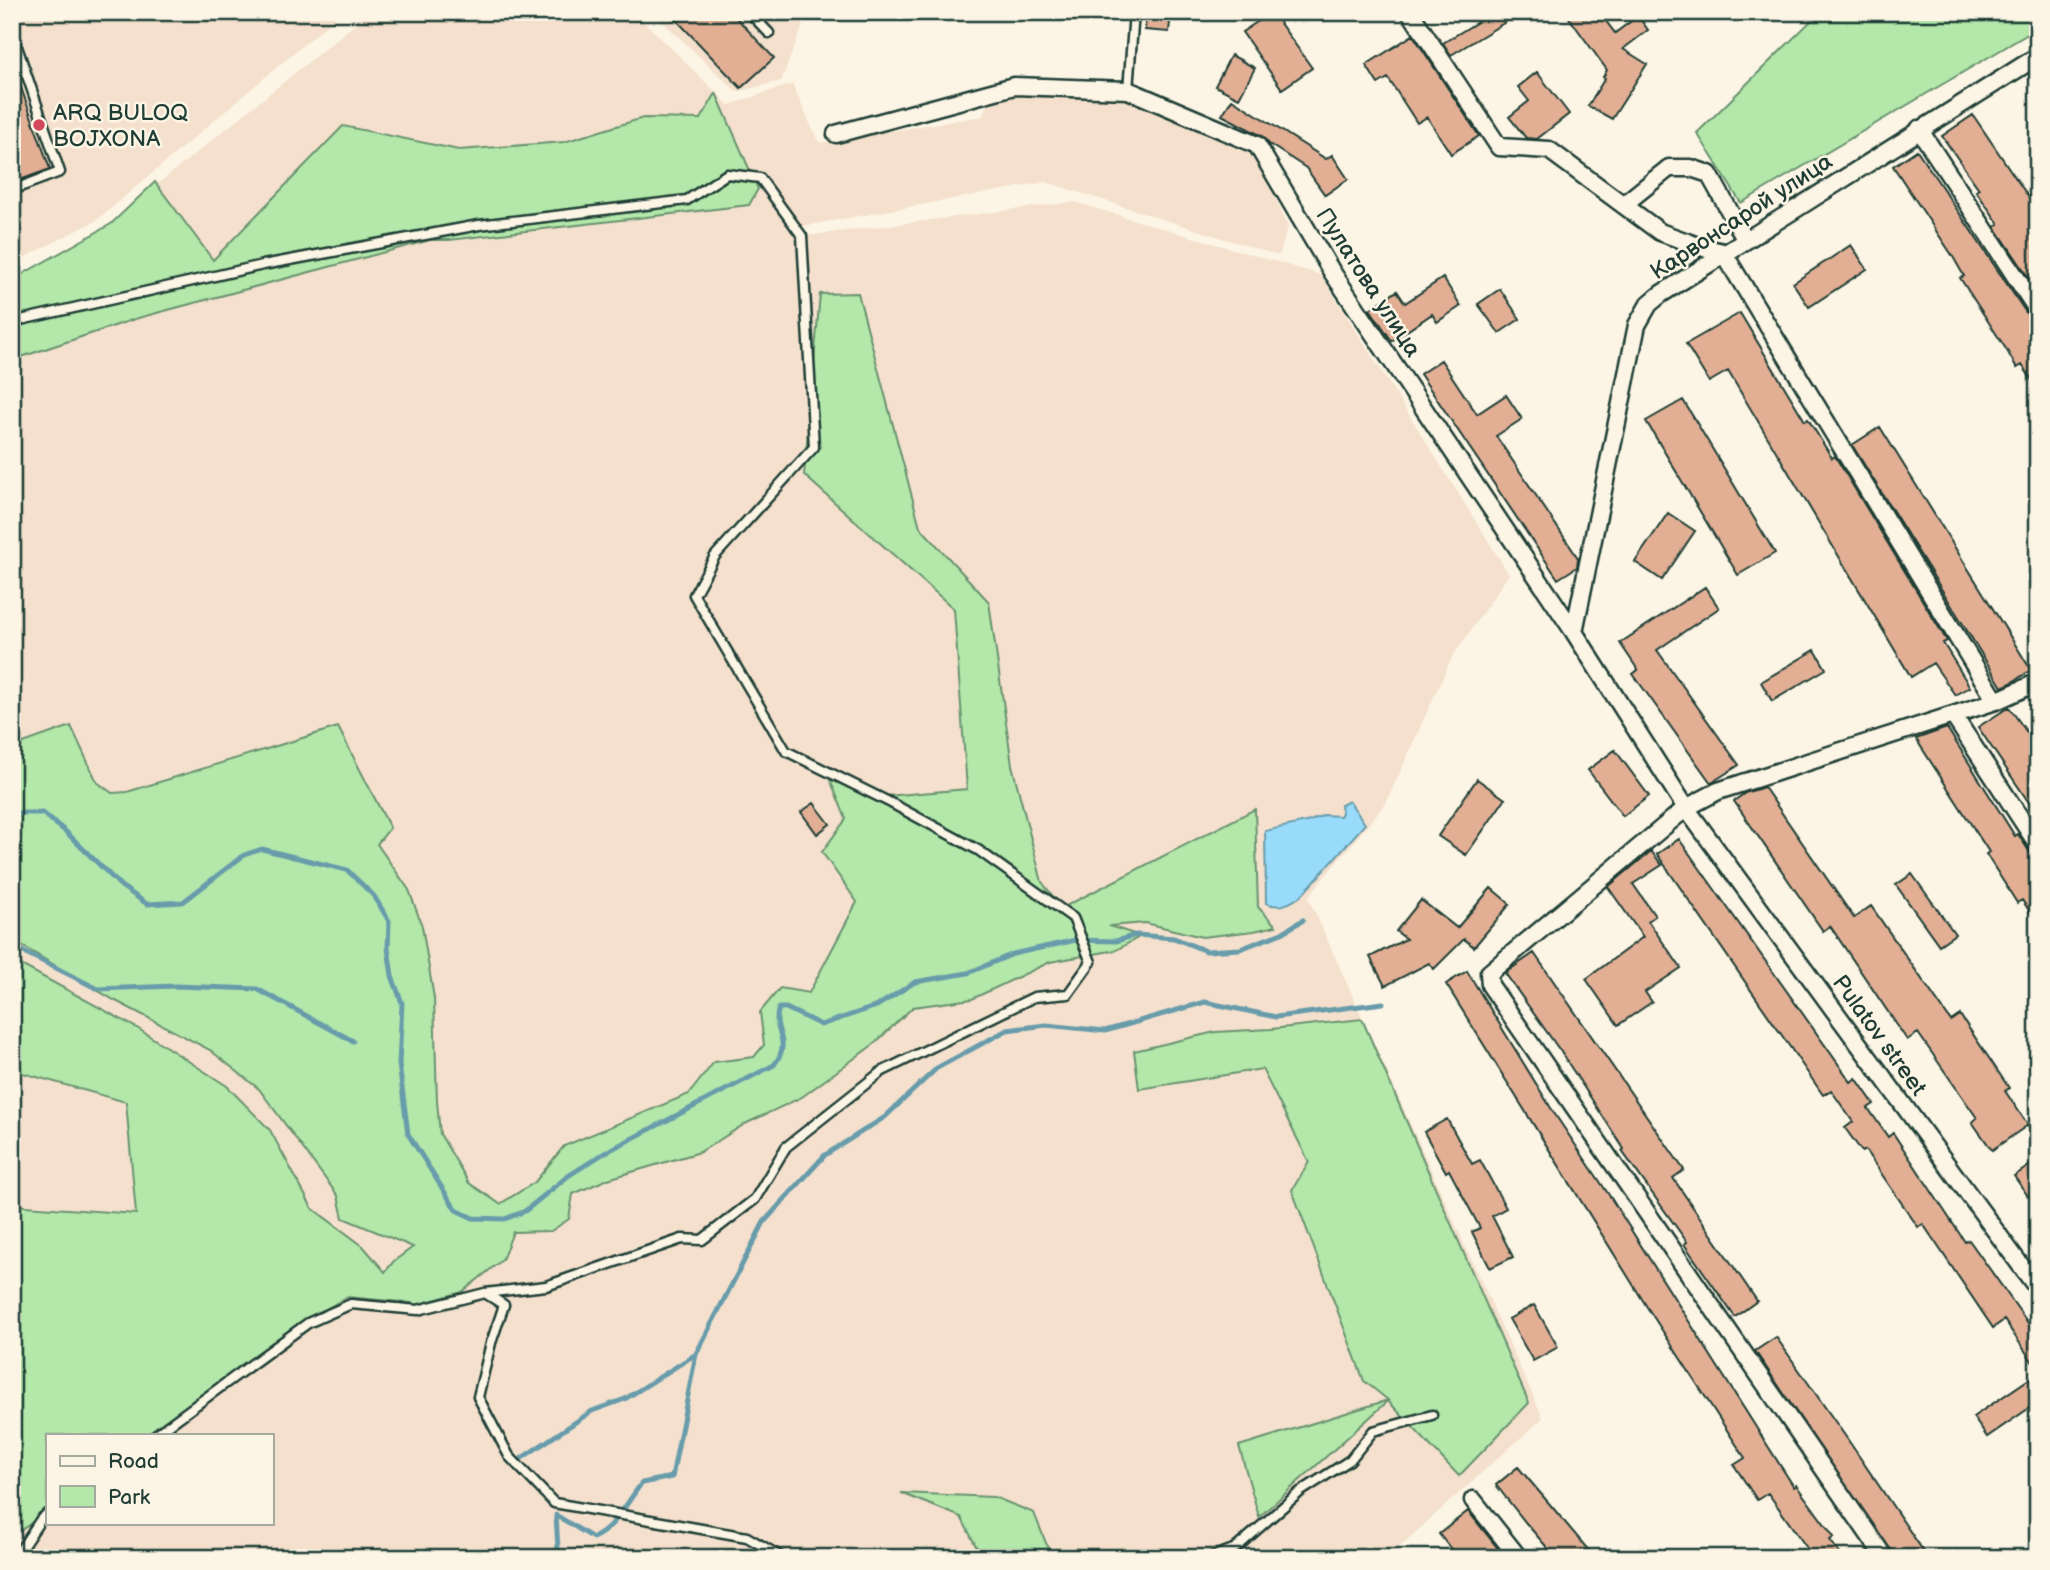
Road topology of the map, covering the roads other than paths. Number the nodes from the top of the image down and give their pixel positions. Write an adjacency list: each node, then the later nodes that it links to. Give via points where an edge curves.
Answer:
1 (749, 12): 5 (lane)
2 (1134, 12): 7 (lane)
3 (1410, 12): 11 (street, via 1499,147 1549,150)
4 (12, 32): 10 (lane, via 60,172)
5 (769, 33)
6 (2038, 56): 8 (street, Карвонсарой улица)
7 (1129, 90): 9 (street, Пулатова улица, via 1014,86); 16 (street, Пулатова улица, via 1257,145 1332,272)
8 (1919, 129): 12 (street, Карвонсарой улица); 14 (street)
9 (836, 134)
10 (12, 190)
11 (1623, 205): 12 (street, via 1669,168 1691,168 1709,174); 13 (street, via 1660,232)
12 (1745, 239): 13 (street, Карвонсарой улица)
13 (1723, 253): 16 (street, Карвонсарой улица, via 1649,304 1637,325); 18 (street)
14 (2038, 311)
15 (12, 322): 23 (lane, via 262,265 465,228 687,200 727,174 760,178 802,236 814,447 715,556 694,595 786,751 978,850 1073,918 1091,962 1068,994 1034,997 881,1072 786,1146 755,1199 702,1240 682,1239 546,1286)
16 (1574, 632): 20 (street, Пулатова улица)
17 (2038, 682): 18 (street)
18 (1996, 701): 19 (street)
19 (1953, 715): 20 (street, via 1718,791); 21 (street)
20 (1686, 808): 22 (street, Pulatov street); 32 (street, via 1489,973 1490,985)
21 (2038, 845)
22 (2038, 1289)
23 (485, 1293): 25 (lane, via 418,1310 351,1304 308,1323); 29 (lane, via 505,1305 478,1396 509,1456 554,1503 747,1537)
24 (1432, 1415): 30 (lane, via 1373,1431 1350,1460 1300,1492 1236,1548)
25 (156, 1434)
26 (1473, 1500): 31 (street)
27 (46, 1515): 28 (lane)
28 (15, 1558)
29 (783, 1558)
30 (1209, 1558)
31 (1519, 1558)
32 (1885, 1558)

